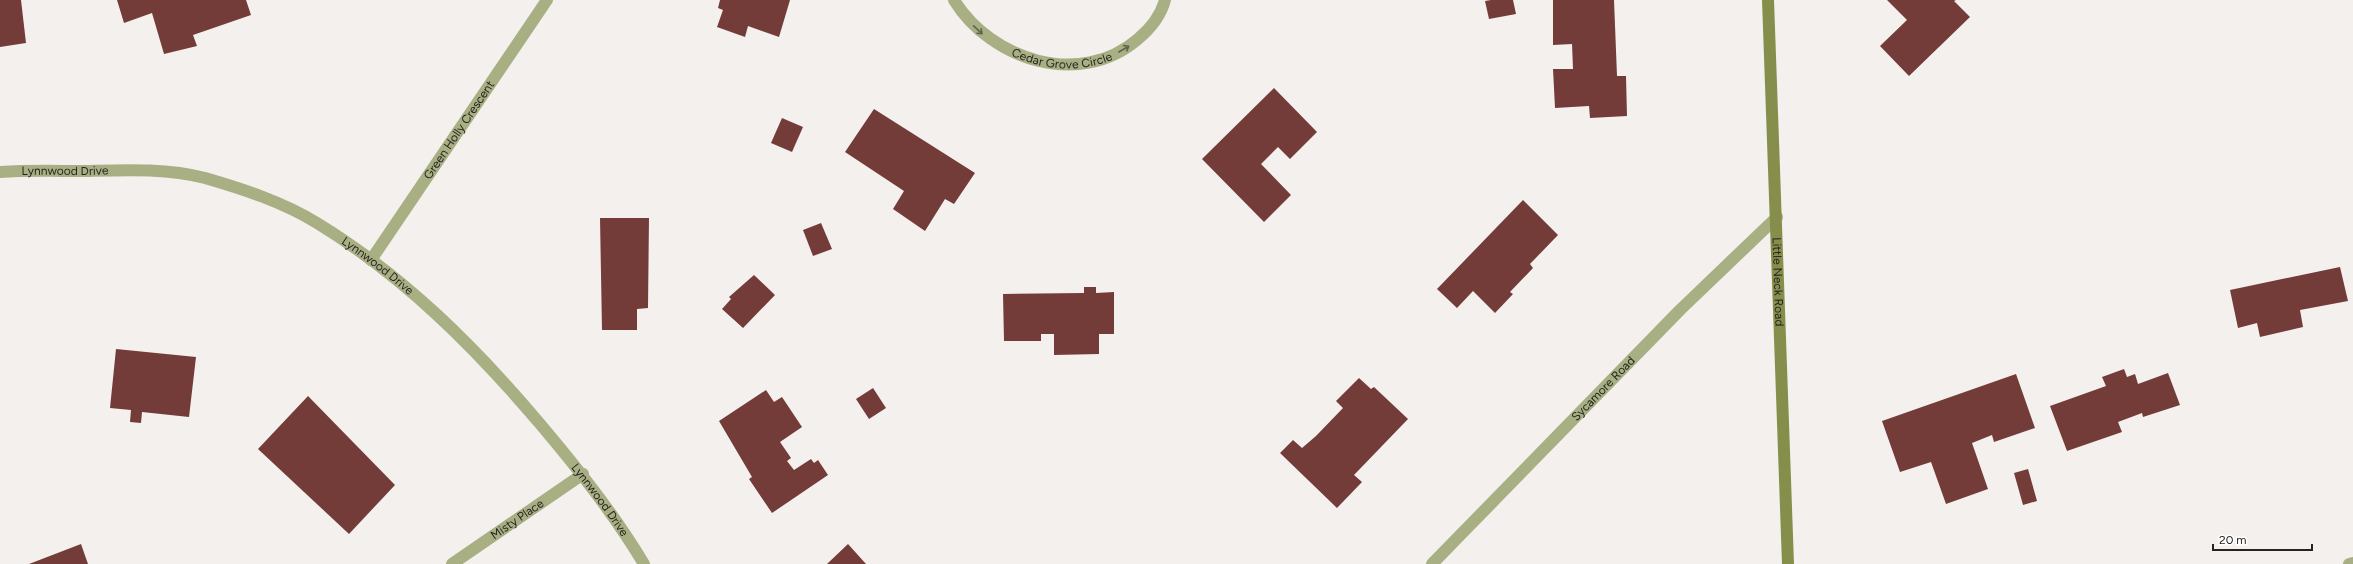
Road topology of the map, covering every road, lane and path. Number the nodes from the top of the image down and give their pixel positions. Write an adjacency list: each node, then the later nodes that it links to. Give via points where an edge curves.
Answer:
1 (547, 0): 7 (street, Green Holly Crescent)
2 (954, 0): 3 (street, Cedar Grove Circle, one-way to 3, via 962,14 980,32 1007,50 1037,61 1069,65 1101,61 1127,48 1148,30)
3 (1166, 0)
4 (1768, 0): 6 (street, Little Neck Road)
5 (0, 172): 7 (street, Lynnwood Drive, via 148,170 203,178 267,198 316,222)
6 (1777, 217): 12 (street, Sycamore Road, via 1680,310); 13 (street, Little Neck Road)
7 (371, 260): 8 (street, Lynnwood Drive, via 438,314 498,374)
8 (583, 474): 10 (street, Misty Place); 11 (street, Lynnwood Drive)
9 (2353, 563): 14 (street)
10 (452, 564)
11 (644, 564)
12 (1432, 564)
13 (1788, 564)
14 (2349, 564)

